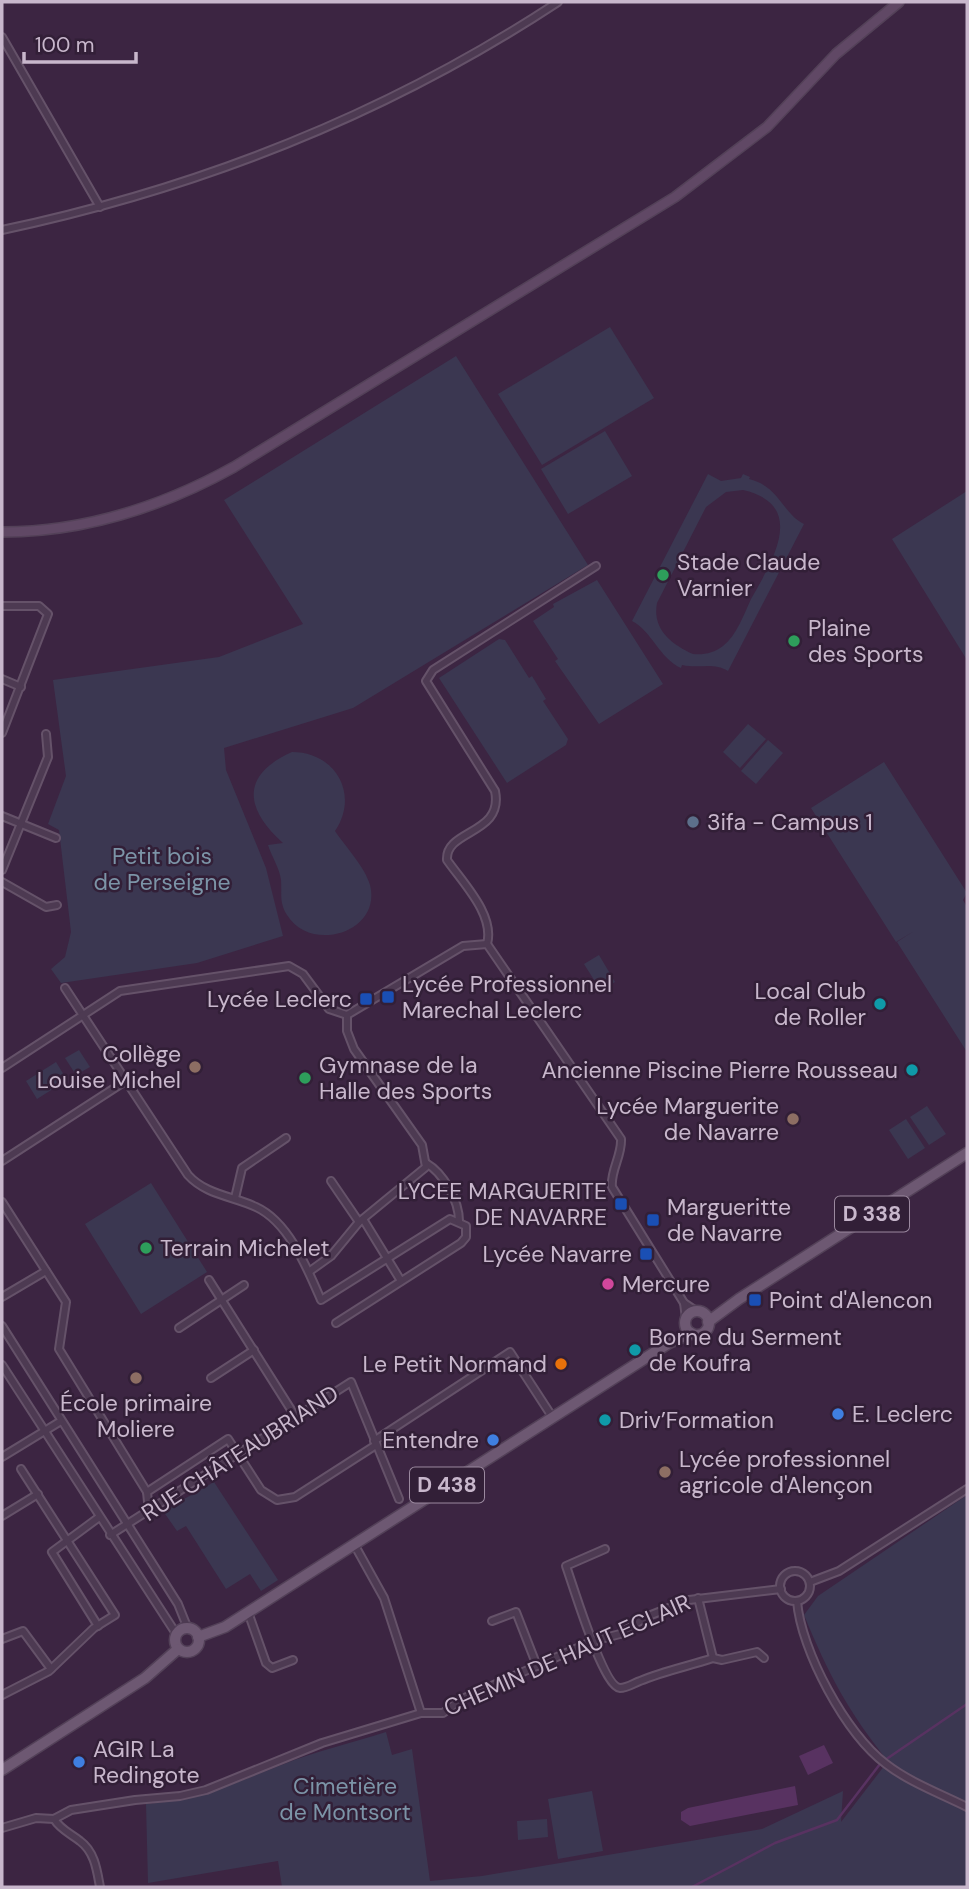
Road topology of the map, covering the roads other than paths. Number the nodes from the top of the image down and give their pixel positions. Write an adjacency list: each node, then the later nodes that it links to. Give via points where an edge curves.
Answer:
1 (558, 2): 4 (street, via 451,68 371,108 232,167)
2 (899, 2): 6 (main road, via 836,54 767,127 675,197 234,467 136,511 54,529)
3 (2, 37): 4 (street)
4 (100, 207): 5 (street)
5 (2, 230)
6 (2, 532)
7 (596, 566): 19 (street, via 433,670 426,681 495,791 498,804 489,820 447,853 447,860 487,920)
8 (2, 606): 10 (street, via 39,606 47,611)
9 (2, 679): 10 (street)
10 (21, 687): 11 (street)
11 (2, 733)
12 (46, 734): 14 (street, via 48,757)
13 (2, 816): 14 (street)
14 (21, 824): 15 (street); 16 (street)
15 (56, 838)
16 (2, 870)
17 (2, 882): 18 (street, via 46,907)
18 (57, 905)
19 (487, 944): 22 (street, via 463,946); 42 (street, via 621,1139 612,1187)
20 (65, 988): 21 (street)
21 (84, 1014): 22 (street, via 129,988 279,966 295,968 329,1009); 23 (street); 24 (street)
22 (347, 1015): 28 (street, via 354,1049 422,1145)
23 (2, 1068)
24 (127, 1080): 27 (street); 30 (street, via 198,1186)
25 (286, 1138): 30 (street, via 242,1168)
26 (967, 1153): 43 (main road, D 338, via 739,1299)
27 (2, 1161)
28 (426, 1163): 32 (street); 33 (street, via 437,1169 459,1208)
29 (331, 1181): 32 (street)
30 (235, 1198): 36 (street, via 270,1217)
31 (2, 1202): 35 (street)
32 (361, 1221): 34 (street); 36 (street, via 331,1256)
33 (459, 1221): 34 (street, via 450,1219); 38 (street, via 466,1226 461,1243)
34 (387, 1258): 36 (street, via 321,1300); 38 (street)
35 (46, 1271): 40 (street); 60 (street, via 66,1303 59,1349)
36 (310, 1271)
37 (209, 1280): 41 (street)
38 (401, 1280): 44 (street)
39 (244, 1286): 41 (street)
40 (3, 1293)
41 (222, 1300): 47 (street); 48 (street)
42 (684, 1303): 43 (street); 45 (street)
43 (702, 1316): 45 (main road); 45 (main road, via 705,1332)
44 (336, 1322)
45 (687, 1325): 52 (main road, D 438, via 669,1343)
46 (2, 1326): 53 (street)
47 (179, 1328)
48 (254, 1350): 50 (street); 51 (street)
49 (2, 1364): 54 (street)
50 (211, 1378)
51 (295, 1416): 55 (street, RUE CHÂTEAUBRIAND, via 351,1382); 56 (street, RUE CHÂTEAUBRIAND)
52 (553, 1418): 55 (street, via 510,1352); 69 (main road, D 438)
53 (61, 1421): 54 (street); 66 (street)
54 (45, 1433): 57 (street); 65 (street)
55 (375, 1443): 56 (street, via 286,1500 276,1500 261,1490); 62 (street)
56 (239, 1454): 60 (street, via 228,1439); 63 (street, RUE CHÂTEAUBRIAND)
57 (2, 1457)
58 (21, 1469): 61 (street)
59 (967, 1489): 71 (street, via 839,1571)
60 (147, 1492): 63 (street)
61 (38, 1494): 64 (street); 68 (street)
62 (399, 1499)
63 (154, 1509): 66 (street, RUE CHÂTEAUBRIAND)
64 (2, 1516)
65 (98, 1518): 67 (street); 68 (street)
66 (127, 1523): 67 (street, RUE CHÂTEAUBRIAND); 78 (street, via 178,1604)
67 (110, 1535): 79 (street)
68 (68, 1540): 77 (street, via 52,1552); 77 (street, via 115,1615)
69 (354, 1544): 75 (main road, D 438); 90 (street, via 384,1598)
70 (606, 1549): 82 (street, via 566,1566)
71 (810, 1582): 72 (street, via 805,1575 792,1572 785,1576); 74 (street, via 808,1595)
72 (781, 1589): 73 (street, CHEMIN DE HAUT ECLAIR); 74 (street)
73 (698, 1598): 82 (street, CHEMIN DE HAUT ECLAIR, via 646,1617 613,1637); 84 (street)
74 (797, 1601): 92 (street, via 830,1694 873,1753 886,1765)
75 (248, 1612): 80 (main road, D 438); 86 (street, via 266,1663 272,1668)
76 (492, 1621): 87 (street, via 516,1612)
77 (98, 1626): 88 (street)
78 (188, 1629): 79 (main road); 80 (main road)
79 (177, 1635): 83 (main road)
80 (198, 1637): 83 (main road, via 191,1651)
81 (2, 1639): 88 (street, via 23,1631)
82 (593, 1641): 84 (street, via 609,1682 623,1688); 87 (street, CHEMIN DE HAUT ECLAIR)
83 (178, 1648): 91 (main road, via 145,1678)
84 (713, 1658): 85 (street, via 757,1652)
85 (764, 1658)
86 (293, 1660)
87 (537, 1666): 90 (street, CHEMIN DE HAUT ECLAIR, via 461,1699 443,1713)
88 (51, 1669): 89 (street)
89 (2, 1695)
90 (421, 1713): 93 (street, CHEMIN DE HAUT ECLAIR, via 322,1743 206,1790 71,1810)
91 (2, 1770)
92 (967, 1807)
93 (54, 1819): 94 (street, CHEMIN DE HAUT ECLAIR, via 36,1818); 95 (street, via 92,1855)
94 (2, 1828)
95 (100, 1887)

